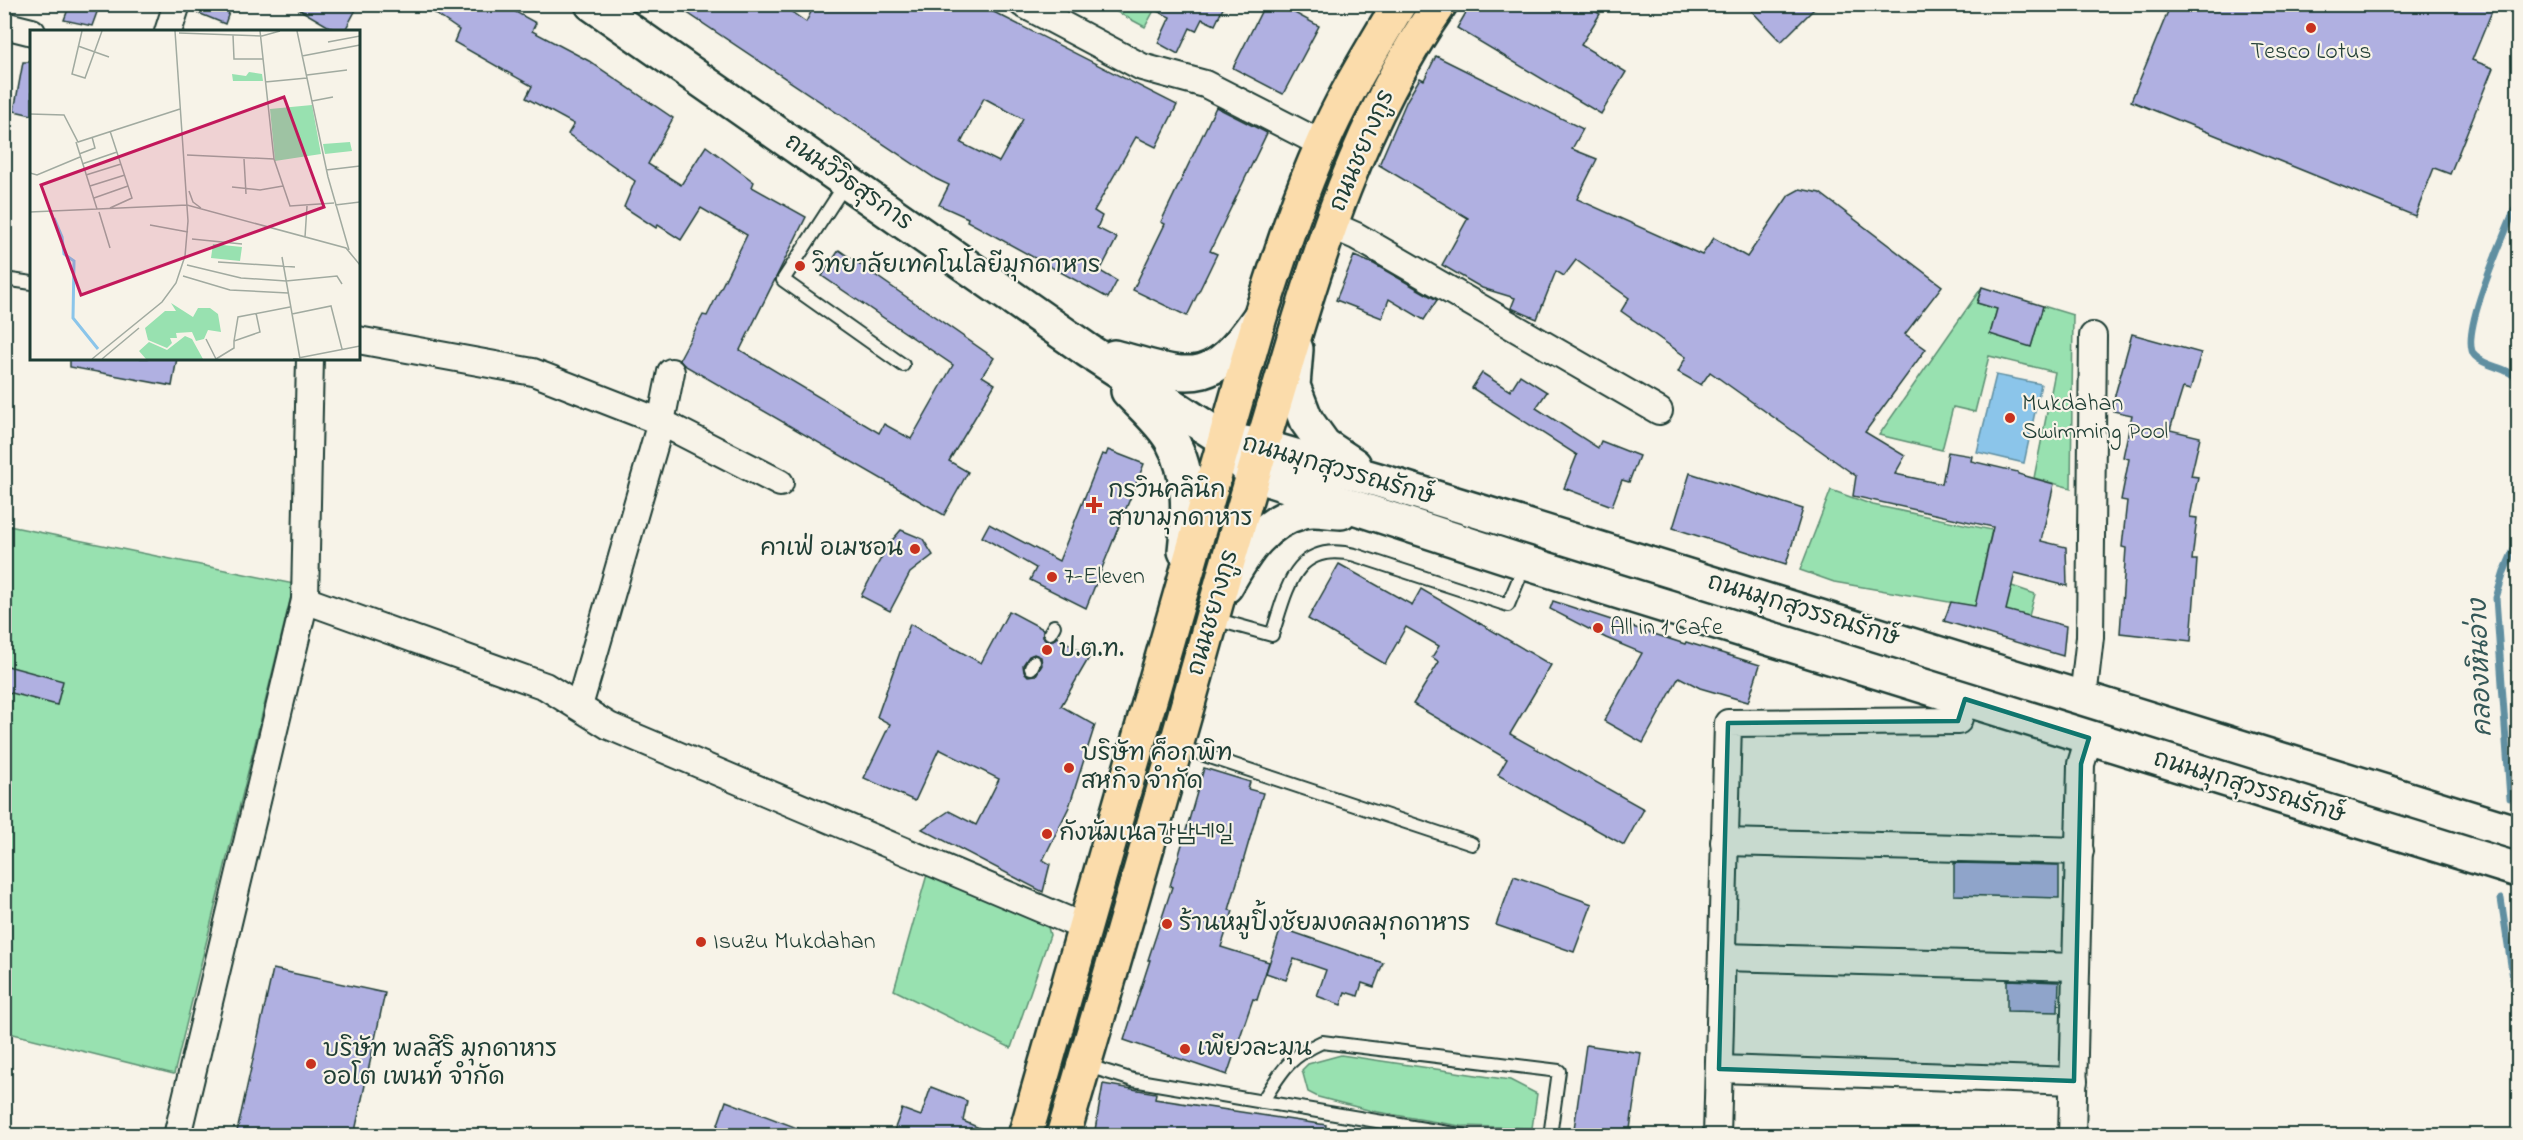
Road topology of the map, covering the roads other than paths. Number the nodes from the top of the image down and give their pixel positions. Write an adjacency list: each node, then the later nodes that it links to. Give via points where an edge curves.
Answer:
1 (177, 4): 7 (street)
2 (592, 4): 10 (main road, ถนนวิวิธสุรการ)
3 (1023, 4): 9 (street, via 1142,66 1205,84)
4 (1399, 4): 9 (main road, ถนนชยางกูร)
5 (1440, 4): 11 (main road, ถนนชยางกูร, via 1375,116)
6 (4, 26): 8 (street)
7 (169, 30)
8 (30, 32)
9 (1322, 144): 14 (main road, ถนนชยางกูร)
10 (847, 183): 18 (main road, ถนนวิวิธสุรการ); 20 (lane, via 783,280)
11 (1331, 225): 15 (main road, ถนนชยางกูร); 22 (street)
12 (4, 279): 13 (lane)
13 (30, 284)
14 (1260, 317): 18 (main road, via 1225,361 1205,372 1171,372); 24 (main road, ถนนชยางกูร)
15 (1297, 326): 25 (main road, ถนนชยางกูร); 26 (main road, via 1293,386 1306,420 1324,445)
16 (2093, 336): 35 (street, via 2090,637)
17 (360, 340): 23 (street, via 533,372)
18 (1087, 350): 24 (main road, ถนนวิวิธสุรการ); 30 (main road, via 1172,441 1186,478 1189,515)
19 (310, 360): 32 (street)
20 (903, 365)
21 (671, 372): 23 (street)
22 (1659, 411)
23 (661, 422): 27 (street); 37 (street)
24 (1225, 440): 25 (main road, ถนนมุกสุวรรณรักษ์); 30 (main road, ถนนชยางกูร)
25 (1257, 460): 26 (main road, ถนนมุกสุวรรณรักษ์); 28 (main road, ถนนมุกสุวรรณรักษ์); 33 (main road, ถนนชยางกูร)
26 (1378, 480): 31 (main road, ถนนมุกสุวรรณรักษ์)
27 (780, 483)
28 (1373, 514): 29 (main road, ถนนมุกสุวรรณรักษ์); 33 (main road, via 1306,510 1282,519 1259,535 1241,558)
29 (1526, 563): 33 (lane, via 1508,605 1355,555 1325,552 1298,568 1272,635); 34 (main road, ถนนมุกสุวรรณรักษ์)
30 (1180, 596): 45 (main road, ถนนชยางกูร)
31 (1760, 597): 34 (main road); 35 (main road, ถนนมุกสุวรรณรักษ์)
32 (305, 600): 37 (street, via 545,686); 52 (street)
33 (1215, 610): 39 (main road, ถนนชยางกูร)
34 (1748, 632): 36 (main road, ถนนมุกสุวรรณรักษ์)
35 (2083, 698): 40 (main road, ถนนมุกสุวรรณรักษ์)
36 (1965, 699): 38 (main road, ถนนมุกสุวรรณรักษ์); 41 (street, via 1958,721 1728,723)
37 (579, 706): 45 (street, via 609,726)
38 (2089, 738): 43 (street, via 2082,764); 44 (main road, ถนนมุกสุวรรณรักษ์)
39 (1176, 746): 42 (lane); 48 (main road, ถนนชยางกูร)
40 (2518, 833)
41 (1724, 842): 43 (street); 46 (street)
42 (1472, 844)
43 (2079, 850): 47 (street)
44 (2518, 870)
45 (1084, 927): 53 (main road, ถนนชยางกูร)
46 (1722, 957): 47 (street); 49 (street)
47 (2076, 967): 50 (street)
48 (1084, 1065): 51 (lane, via 1133,1080); 54 (main road, ถนนชยางกูร)
49 (1719, 1069): 50 (street); 57 (street)
50 (2074, 1081): 58 (street)
51 (1262, 1102): 55 (lane); 56 (lane, via 1288,1062 1322,1042 1559,1071)
52 (177, 1136)
53 (1025, 1136)
54 (1063, 1136)
55 (1466, 1136)
56 (1550, 1136)
57 (1717, 1136)
58 (2072, 1136)

